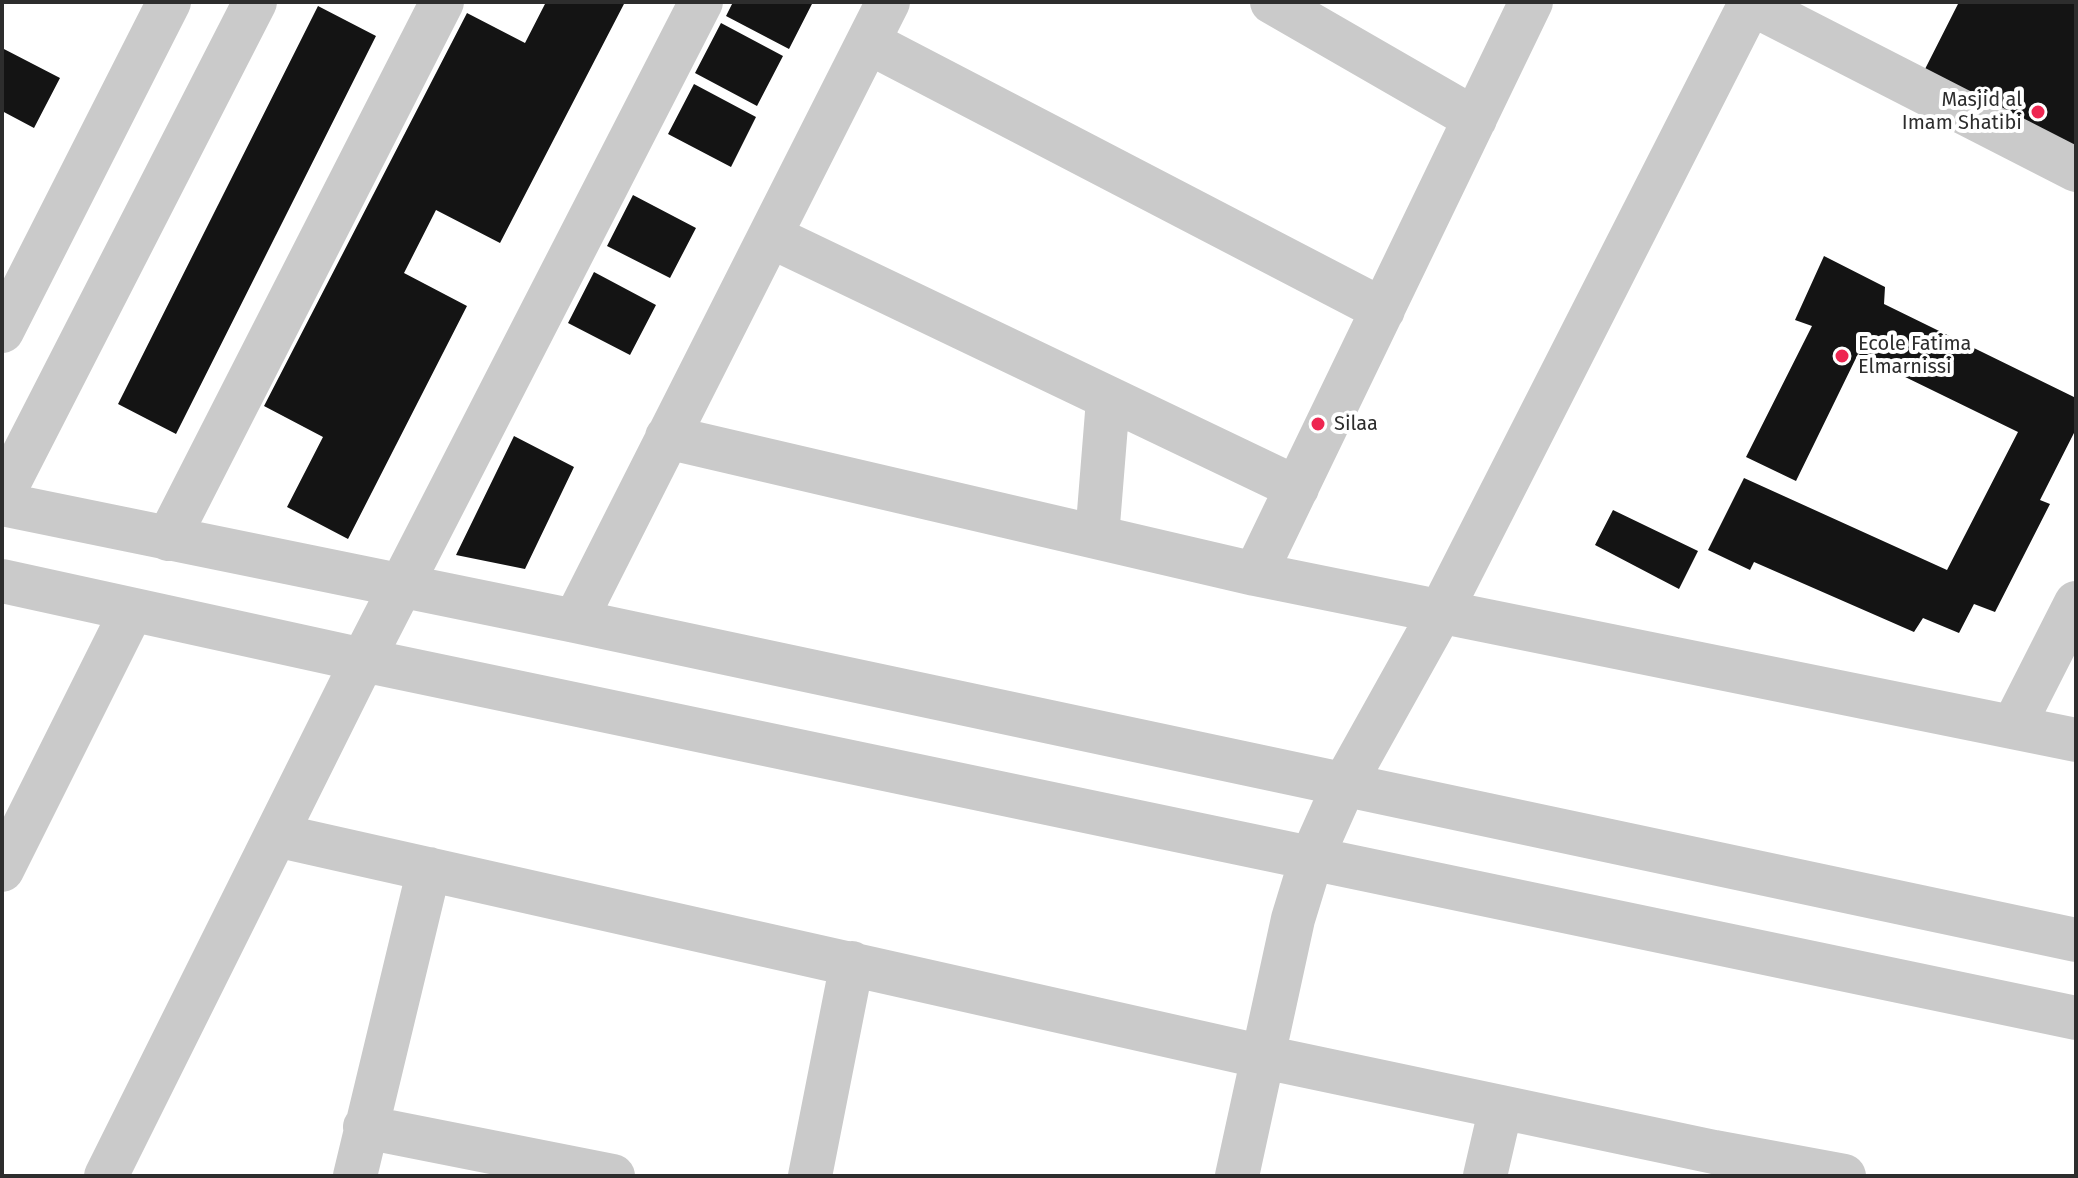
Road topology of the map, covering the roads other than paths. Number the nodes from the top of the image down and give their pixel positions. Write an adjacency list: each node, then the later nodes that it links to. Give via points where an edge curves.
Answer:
1 (169, 2): 14 (street)
2 (255, 2): 18 (street)
3 (442, 2): 21 (street)
4 (701, 2): 24 (street)
5 (888, 2): 9 (street)
6 (1272, 2): 10 (street)
7 (1531, 2): 10 (street)
8 (1750, 2): 11 (street); 27 (street)
9 (868, 42): 12 (street); 13 (street)
10 (1475, 119): 13 (street)
11 (2076, 170)
12 (770, 236): 15 (street); 16 (street)
13 (1383, 310): 17 (street)
14 (2, 331)
15 (1108, 400): 17 (street); 20 (street)
16 (667, 437): 20 (street); 28 (street)
17 (1297, 488): 22 (street)
18 (2, 496)
19 (2, 504): 21 (street)
20 (1097, 537): 22 (street)
21 (168, 539): 24 (street)
22 (1255, 574): 27 (street)
23 (2, 581): 26 (street)
24 (401, 586): 28 (street); 29 (street)
25 (2076, 603): 30 (street)
26 (132, 610): 29 (street); 36 (street)
27 (1441, 611): 30 (street); 32 (street)
28 (575, 621): 32 (street)
29 (363, 660): 33 (street); 34 (street)
30 (2013, 727): 31 (street)
31 (2076, 740)
32 (1345, 783): 34 (street); 37 (street)
33 (276, 835): 35 (street); 44 (street)
34 (1312, 857): 39 (street); 40 (street, via 1293,919)
35 (429, 869): 38 (street); 42 (street)
36 (2, 870)
37 (2076, 940)
38 (852, 963): 40 (street); 47 (street)
39 (2076, 1018)
40 (1264, 1057): 41 (street); 48 (street)
41 (1501, 1107): 43 (street); 49 (street)
42 (365, 1127): 45 (street); 46 (street)
43 (1711, 1164): 50 (street)
44 (106, 1176)
45 (355, 1176)
46 (613, 1176)
47 (810, 1176)
48 (1237, 1176)
49 (1485, 1176)
50 (1844, 1176)

